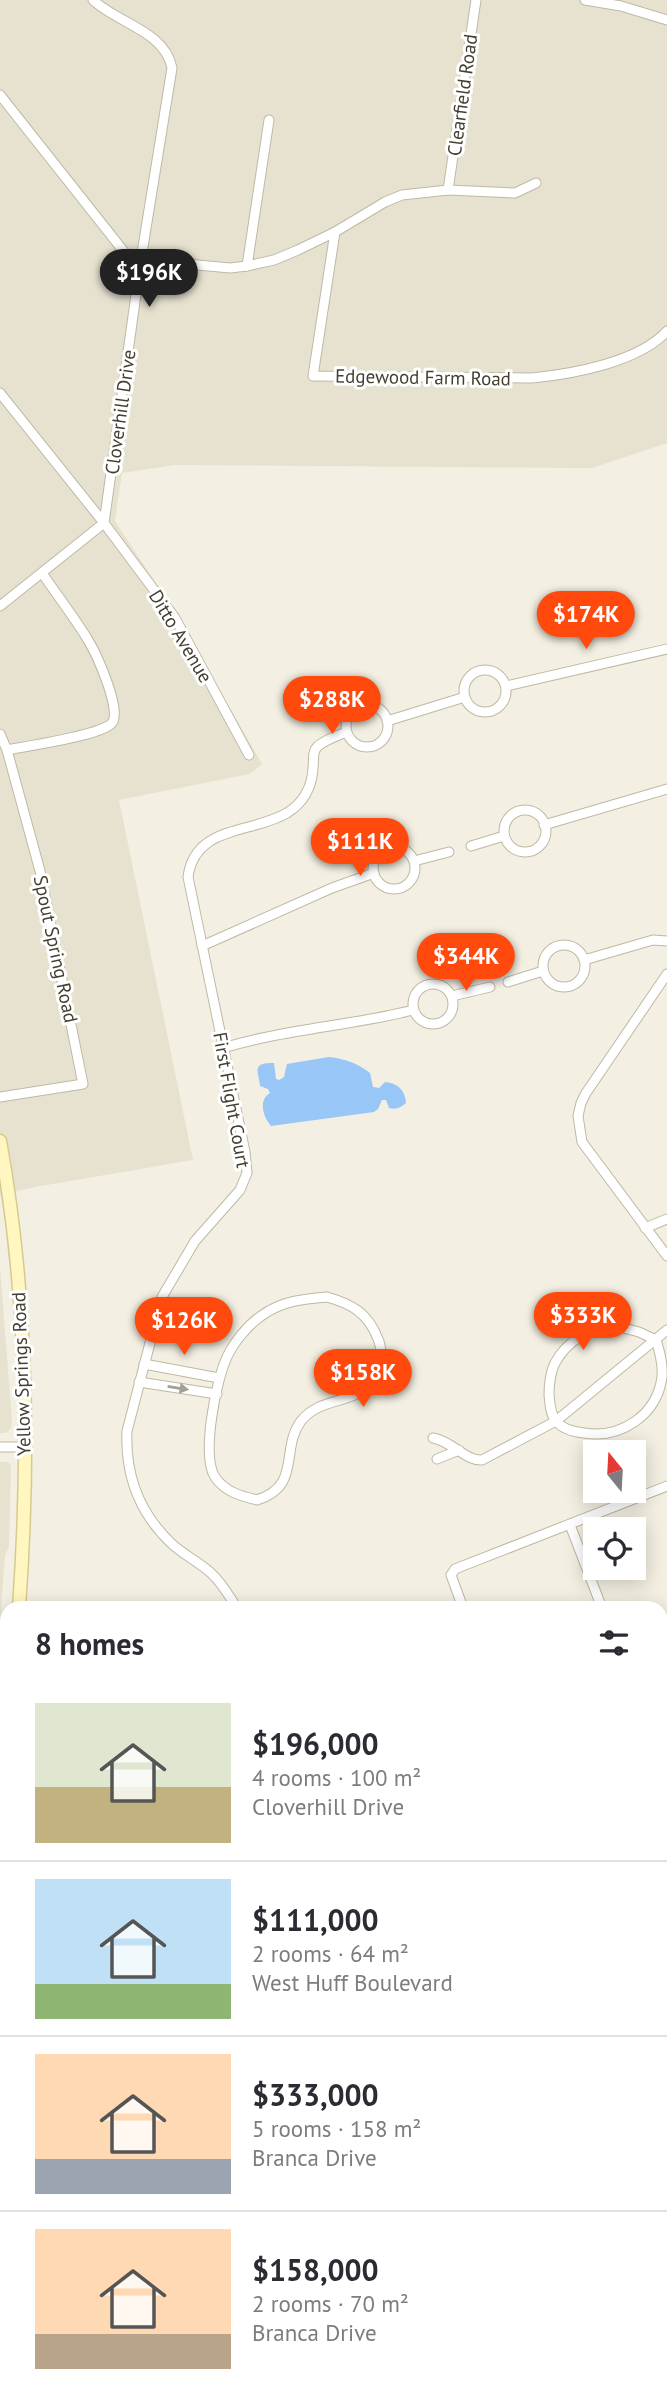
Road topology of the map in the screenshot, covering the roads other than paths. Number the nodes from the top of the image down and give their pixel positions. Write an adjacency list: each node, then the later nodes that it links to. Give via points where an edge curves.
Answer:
1 (93, 0): 10 (street, Cloverhill Drive, via 152,37 170,61 168,99)
2 (476, 0): 8 (street, Clearfield Road)
3 (585, 0): 4 (street)
4 (667, 20)
5 (0, 95): 10 (street, via 125,253)
6 (269, 120): 11 (street)
7 (536, 183): 8 (street, via 515,192)
8 (448, 190): 9 (street, via 402,195)
9 (335, 232): 11 (street, via 274,260); 12 (street, Edgewood Farm Road, via 313,376 563,375 641,350)
10 (141, 259): 11 (street); 14 (street, Cloverhill Drive)
11 (247, 266)
12 (667, 331)
13 (0, 393): 14 (street, Ditto Avenue)
14 (104, 523): 15 (street); 24 (street, Ditto Avenue, via 175,618)
15 (42, 573): 16 (street); 23 (street, via 89,642 108,687 115,719 110,726 81,735)
16 (0, 606)
17 (667, 649): 18 (street)
18 (506, 686): 19 (street, via 504,702 491,712 475,710); 19 (street, via 496,673 480,671 467,681)
19 (465, 697): 20 (street)
20 (387, 721): 21 (street, via 385,737 372,747 356,745); 21 (street, via 377,708 361,706 348,716)
21 (346, 732): 33 (street, First Flight Court, via 314,751 311,781 300,802 284,815 216,836 194,857 188,877)
22 (0, 734): 23 (street, Spout Spring Road)
23 (7, 750): 42 (street, Spout Spring Road, via 40,871 83,1084)
24 (249, 755)
25 (667, 789): 26 (street)
26 (544, 825): 27 (street, via 534,813 519,811 507,821); 27 (street, via 544,840 533,850 519,852)
27 (504, 836): 28 (street)
28 (471, 846)
29 (449, 852): 30 (street)
30 (414, 861): 31 (street, via 408,852 388,848 379,853); 31 (street, via 413,878 400,888 384,886)
31 (374, 873): 33 (street)
32 (667, 941): 34 (street, via 653,940)
33 (202, 946): 41 (street, First Flight Court)
34 (584, 960): 35 (street, via 569,946 558,946 548,951); 35 (street, via 579,981 569,987 548,981)
35 (543, 971): 37 (street)
36 (667, 974): 45 (street, via 586,1093 578,1116 582,1142)
37 (508, 982)
38 (490, 987): 39 (street)
39 (452, 996): 40 (street, via 446,988 426,984 412,999); 40 (street, via 451,1013 439,1023 423,1022)
40 (413, 1010): 41 (street, via 255,1038)
41 (223, 1048): 49 (street, First Flight Court, via 245,1152 245,1181 182,1258 162,1297)
42 (0, 1097)
43 (0, 1141): 56 (main road, Yellow Springs Road, via 17,1273)
44 (667, 1219): 45 (street)
45 (645, 1228): 46 (street)
46 (667, 1256)
47 (667, 1330): 48 (street)
48 (656, 1340): 53 (street); 53 (street, via 661,1357 660,1386 644,1414 631,1425 599,1435 566,1428); 53 (street, via 615,1326 590,1330 576,1338 553,1366 549,1383)
49 (144, 1364): 50 (street); 51 (street, First Flight Court)
50 (219, 1378): 52 (street); 52 (street, via 227,1356 260,1317 300,1299 327,1297 348,1303 365,1316 380,1344 376,1376 369,1387 312,1410 300,1422 287,1474 272,1493 257,1500 231,1492 214,1475 209,1442)
51 (139, 1382): 52 (street, one-way to 52); 62 (street, First Flight Court, via 126,1448 137,1498 158,1529 211,1573)
52 (217, 1394)
53 (556, 1421): 57 (street, via 482,1460 475,1461)
54 (433, 1438): 57 (street)
55 (0, 1447): 56 (street)
56 (26, 1447): 61 (main road, Yellow Springs Road)
57 (459, 1450): 58 (street)
58 (437, 1459)
59 (667, 1486): 60 (street)
60 (570, 1525): 63 (street, via 454,1569 453,1583); 64 (street)
61 (19, 1601)
62 (232, 1601)
63 (460, 1601)
64 (599, 1601)

